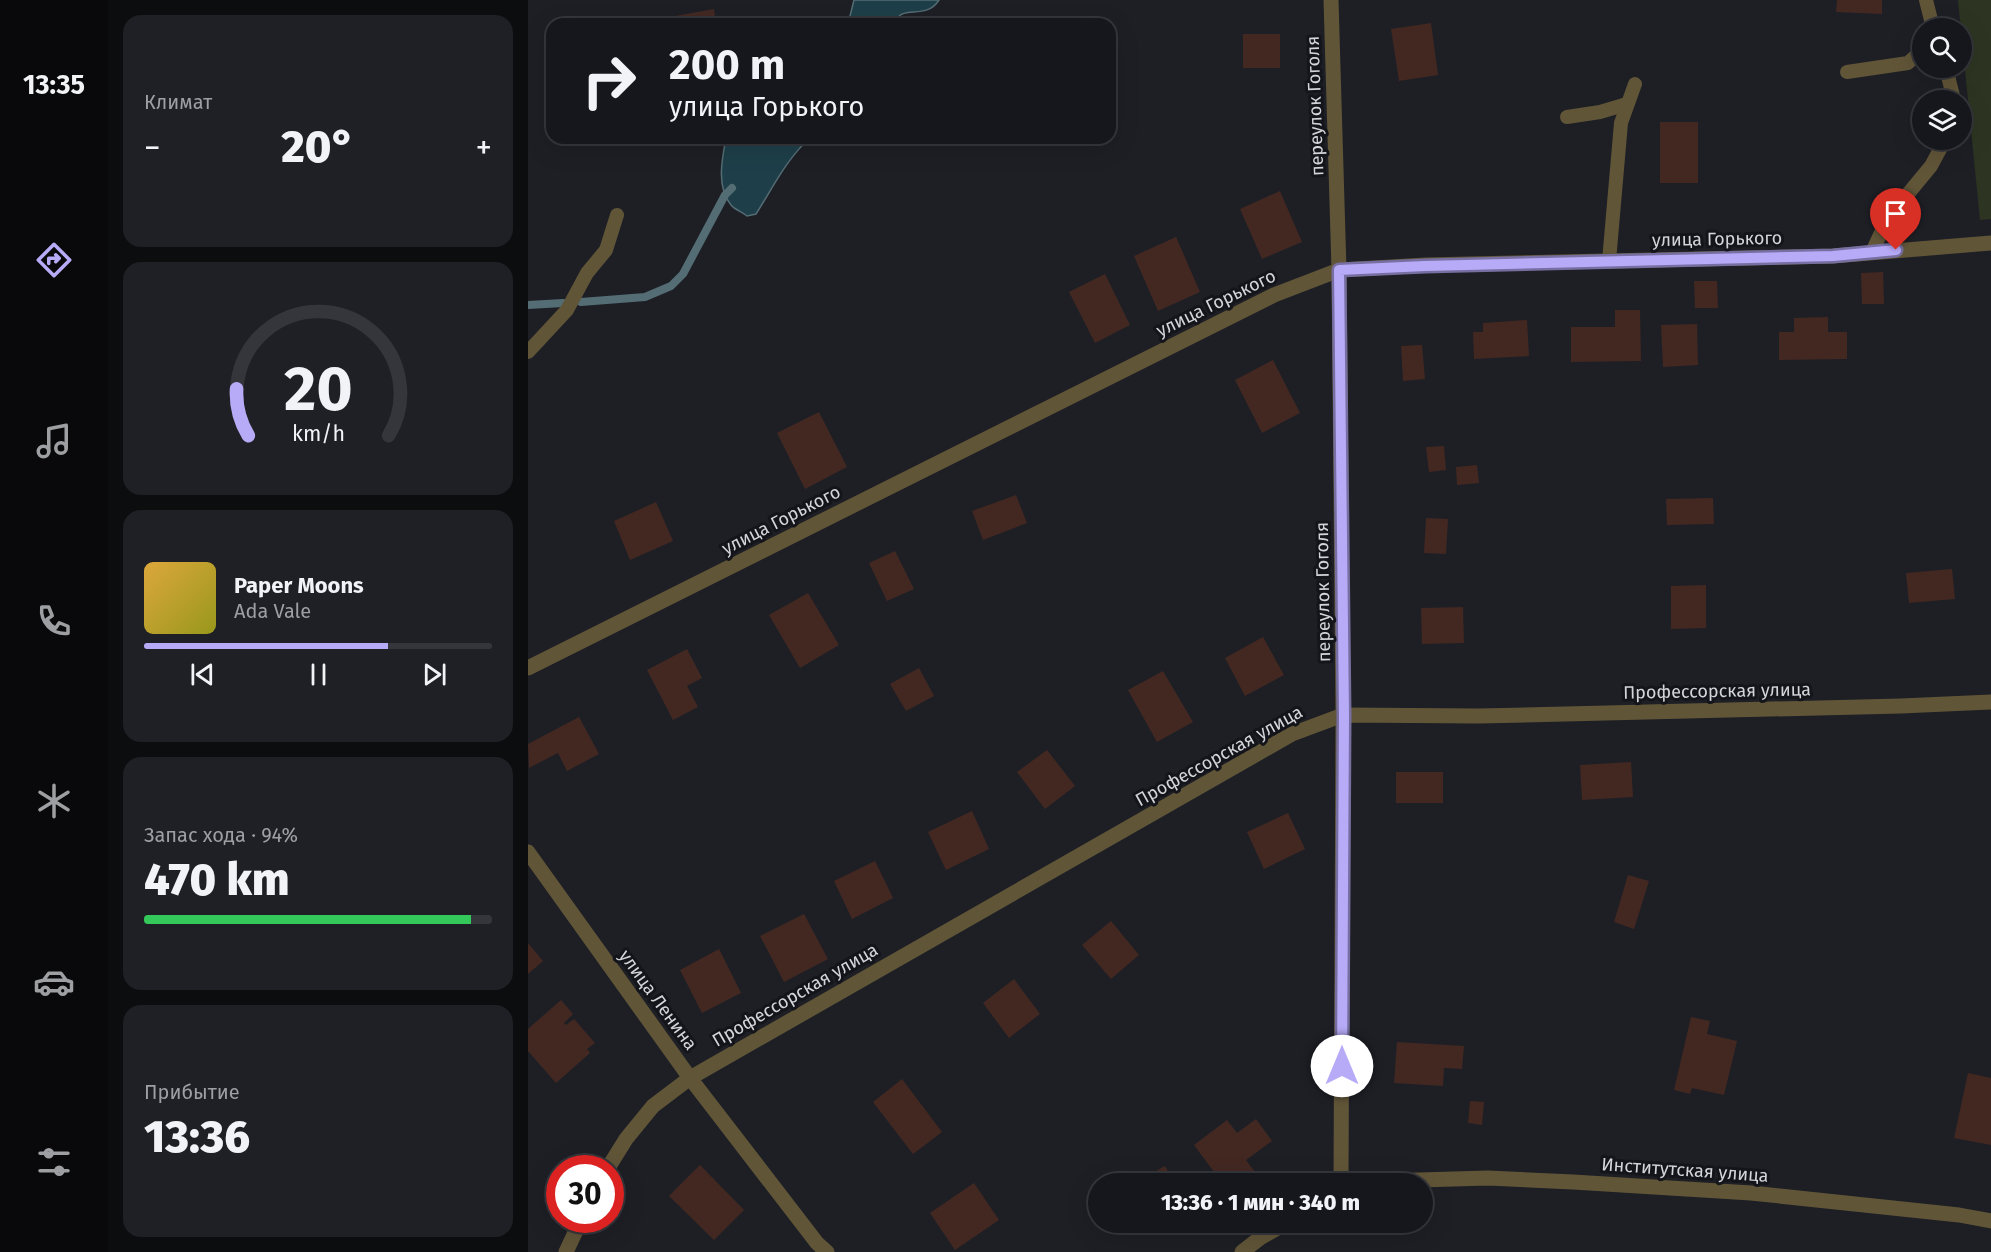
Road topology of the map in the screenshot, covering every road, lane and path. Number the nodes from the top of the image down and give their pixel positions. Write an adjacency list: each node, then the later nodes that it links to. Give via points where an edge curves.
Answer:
1 (1331, 0): 14 (street, переулок Гоголя)
2 (1926, 0): 3 (lane)
3 (1930, 18)
4 (1912, 59): 5 (lane)
5 (1848, 72)
6 (1635, 84): 7 (lane)
7 (1628, 104): 8 (lane); 13 (lane, via 1621,123)
8 (1567, 117)
9 (1940, 150): 12 (lane, via 1888,218)
10 (617, 215): 15 (lane, via 606,250 587,273 567,310)
11 (1991, 243): 12 (street, улица Горького)
12 (1872, 252): 13 (street, улица Горького)
13 (1609, 261): 14 (street, улица Горького)
14 (1339, 270): 16 (street, улица Горького, via 1274,295); 18 (street, переулок Гоголя)
15 (528, 352)
16 (528, 668)
17 (1991, 702): 18 (street, Профессорская улица, via 1479,716)
18 (1344, 715): 20 (street, Профессорская улица, via 1292,734); 22 (street, переулок Гоголя)
19 (528, 852): 20 (street, улица Ленина)
20 (690, 1078): 21 (street, Профессорская улица, via 654,1106); 28 (street, улица Ленина)
21 (617, 1155)
22 (1341, 1173)
23 (1433, 1180): 24 (street, Институтская улица, via 1488,1178 1751,1193)
24 (1991, 1221)
25 (575, 1233): 27 (street)
26 (1269, 1233): 29 (street)
27 (566, 1252)
28 (827, 1252)
29 (1242, 1252)

